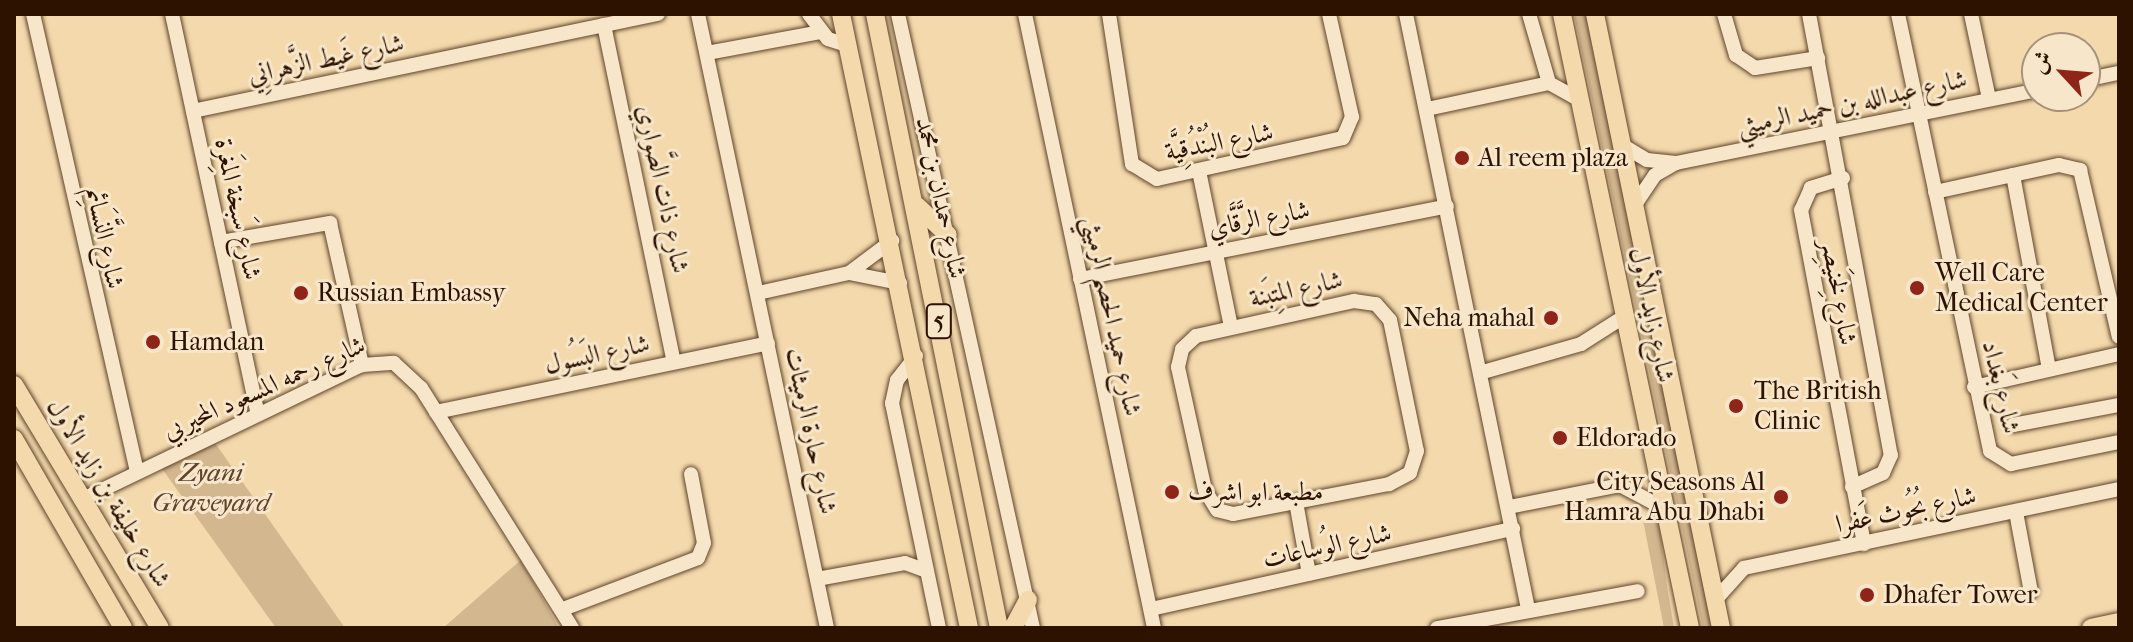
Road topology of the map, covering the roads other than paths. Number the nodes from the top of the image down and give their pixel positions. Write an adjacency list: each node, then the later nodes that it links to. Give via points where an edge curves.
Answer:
1 (33, 14): 68 (street, شارع النَّسَائِم)
2 (172, 14): 30 (street, شارع سَبخة المِغَرة)
3 (658, 14): 20 (street, شارع غَيط الزَّهرانِي)
4 (698, 14): 23 (street, شارع حارة الرميثات)
5 (809, 14): 21 (street)
6 (841, 14): 22 (main road, 5)
7 (875, 14): 39 (main road, شارع حمدان بن محمد / 5)
8 (898, 14): 42 (street)
9 (1025, 14): 47 (street, شارع حميد الحصم الرميثي)
10 (1109, 14): 35 (street, شارع البُنْدُقِيَّة, via 1132,164 1157,179)
11 (1329, 14): 35 (street, شارع البُنْدُقِيَّة, via 1352,117 1343,138)
12 (1406, 14): 29 (street)
13 (1529, 14): 25 (street)
14 (1562, 14): 28 (main road, شارع زايد الأول)
15 (1595, 14): 33 (main road, شارع زايد الأول)
16 (1724, 14): 24 (street, via 1736,55 1755,68)
17 (1809, 14): 24 (street, شارع لِخنَيصِر)
18 (1898, 14): 31 (street, شارع بَغداد)
19 (1971, 14): 27 (street)
20 (604, 25): 30 (street, شارع غَيط الزَّهرانِي); 56 (street, شارع ذات الصَّواري)
21 (820, 32): 22 (street); 23 (street)
22 (847, 45): 43 (main road, 5)
23 (707, 53): 49 (street, شارع حارة الرميثات)
24 (1818, 58): 32 (street, شارع لِخنَيصِر)
25 (1549, 83): 28 (street); 29 (street)
26 (2021, 93): 27 (street, شارع عبدالله بن حميد الرميثي)
27 (1989, 99): 31 (street, شارع عبدالله بن حميد الرميثي)
28 (1581, 101): 50 (main road, شارع زايد الأول)
29 (1427, 109): 40 (street)
30 (193, 111): 44 (street, شارع سَبخة المِغَرة)
31 (1919, 115): 32 (street, شارع عبدالله بن حميد الرميثي); 38 (street, شارع بَغداد)
32 (1833, 132): 34 (street, شارع عبدالله بن حميد الرميثي); 37 (street, شارع لِخنَيصِر)
33 (1622, 145): 34 (street, شارع عبدالله بن حميد الرميثي, via 1647,160); 41 (main road, شارع زايد الأول)
34 (1676, 163): 41 (street, شارع عبدالله بن حميد الرميثي, via 1655,175)
35 (1199, 171): 45 (street)
36 (2013, 175): 38 (street); 52 (street, via 2067,164 2084,176); 58 (street)
37 (1843, 178): 70 (street, شارع لِخنَيصِر, via 1891,455 1883,473); 70 (street, شارع لِخنَيصِر, via 1811,188 1801,210)
38 (1935, 192): 61 (street, شارع بَغداد)
39 (917, 206): 42 (main road); 97 (main road, شارع حمدان بن محمد / 5)
40 (1447, 206): 45 (street, شارع الرَّقَّاي); 59 (street)
41 (1634, 206): 84 (main road, شارع زايد الأول)
42 (948, 235): 85 (street)
43 (892, 241): 46 (street); 48 (main road, 5)
44 (221, 242): 57 (street, via 330,223); 64 (street, شارع سَبخة المِغَرة)
45 (1216, 252): 47 (street, شارع الرَّقَّاي); 51 (street)
46 (849, 273): 48 (street); 49 (street)
47 (1080, 279): 87 (street, شارع حميد الحصم الرميثي)
48 (900, 283): 55 (main road, 5)
49 (758, 293): 53 (street, شارع حارة الرميثات)
50 (1625, 316): 59 (street, via 1581,344); 75 (main road, شارع زايد الأول)
51 (1231, 327): 73 (street, شارع المِتبَنة, via 1196,336 1179,358 1207,498 1233,514); 73 (street, شارع المِتبَنة, via 1361,300 1390,320 1417,451 1414,467 1397,482)
52 (2119, 337)
53 (768, 343): 56 (street, شارع البَسُول); 81 (street, شارع حارة الرميثات)
54 (2119, 354): 58 (street)
55 (917, 356): 79 (street, via 897,380 892,403); 96 (main road, 5)
56 (674, 362): 63 (street, شارع البَسُول)
57 (362, 365): 63 (street, شارع رحمه المسعود المحيربي, via 401,367); 64 (street, شارع رحمه المسعود المحيربي)
58 (2049, 369): 61 (street)
59 (1483, 372): 74 (street)
60 (14, 385): 72 (main road, شارع خليفة بن زايد الأول)
61 (1974, 387): 67 (street, شارع بَغداد, via 1990,451 2003,462)
62 (2119, 405): 65 (street)
63 (436, 412): 86 (street, شارع رحمه المسعود المحيربي)
64 (258, 414): 68 (street, شارع رحمه المسعود المحيربي)
65 (2013, 425)
66 (14, 439): 91 (main road, شارع خليفة بن زايد الأول)
67 (2119, 442)
68 (137, 471): 72 (street, شارع رحمه المسعود المحيربي)
69 (691, 474): 86 (street, via 704,543 698,558)
70 (1852, 487): 78 (street, شارع لِخنَيصِر)
71 (2119, 489): 76 (street, شارع بُحُوث عَفرا)
72 (81, 500): 92 (main road, شارع خليفة بن زايد الأول)
73 (1296, 502): 80 (street)
74 (1509, 507): 75 (street, via 1620,485); 77 (street)
75 (1667, 510): 102 (main road, شارع زايد الأول)
76 (2016, 512): 78 (street, شارع بُحُوث عَفرا); 83 (street)
77 (1513, 529): 80 (street, شارع الوُساعات); 88 (street)
78 (1864, 544): 84 (street, شارع بُحُوث عَفرا, via 1740,569)
79 (927, 571): 81 (street, via 905,563); 95 (street)
80 (1309, 574): 87 (street, شارع الوُساعات)
81 (817, 579): 94 (street, شارع حارة الرميثات)
82 (1638, 591): 88 (street)
83 (2031, 592)
84 (1716, 599): 103 (main road, شارع زايد الأول)
85 (1028, 600): 98 (main road); 99 (street)
86 (563, 609): 93 (street, شارع رحمه المسعود المحيربي)
87 (1151, 609): 100 (street, شارع حميد الحصم الرميثي)
88 (1528, 609): 90 (street)
89 (2119, 622): 104 (main road)
90 (1482, 623): 101 (street)
91 (123, 628)
92 (160, 628)
93 (572, 628)
94 (827, 628)
95 (939, 628)
96 (969, 628)
97 (999, 628)
98 (1013, 628)
99 (1033, 628)
100 (1154, 628)
101 (1437, 628)
102 (1690, 628)
103 (1721, 628)
104 (2091, 628)

